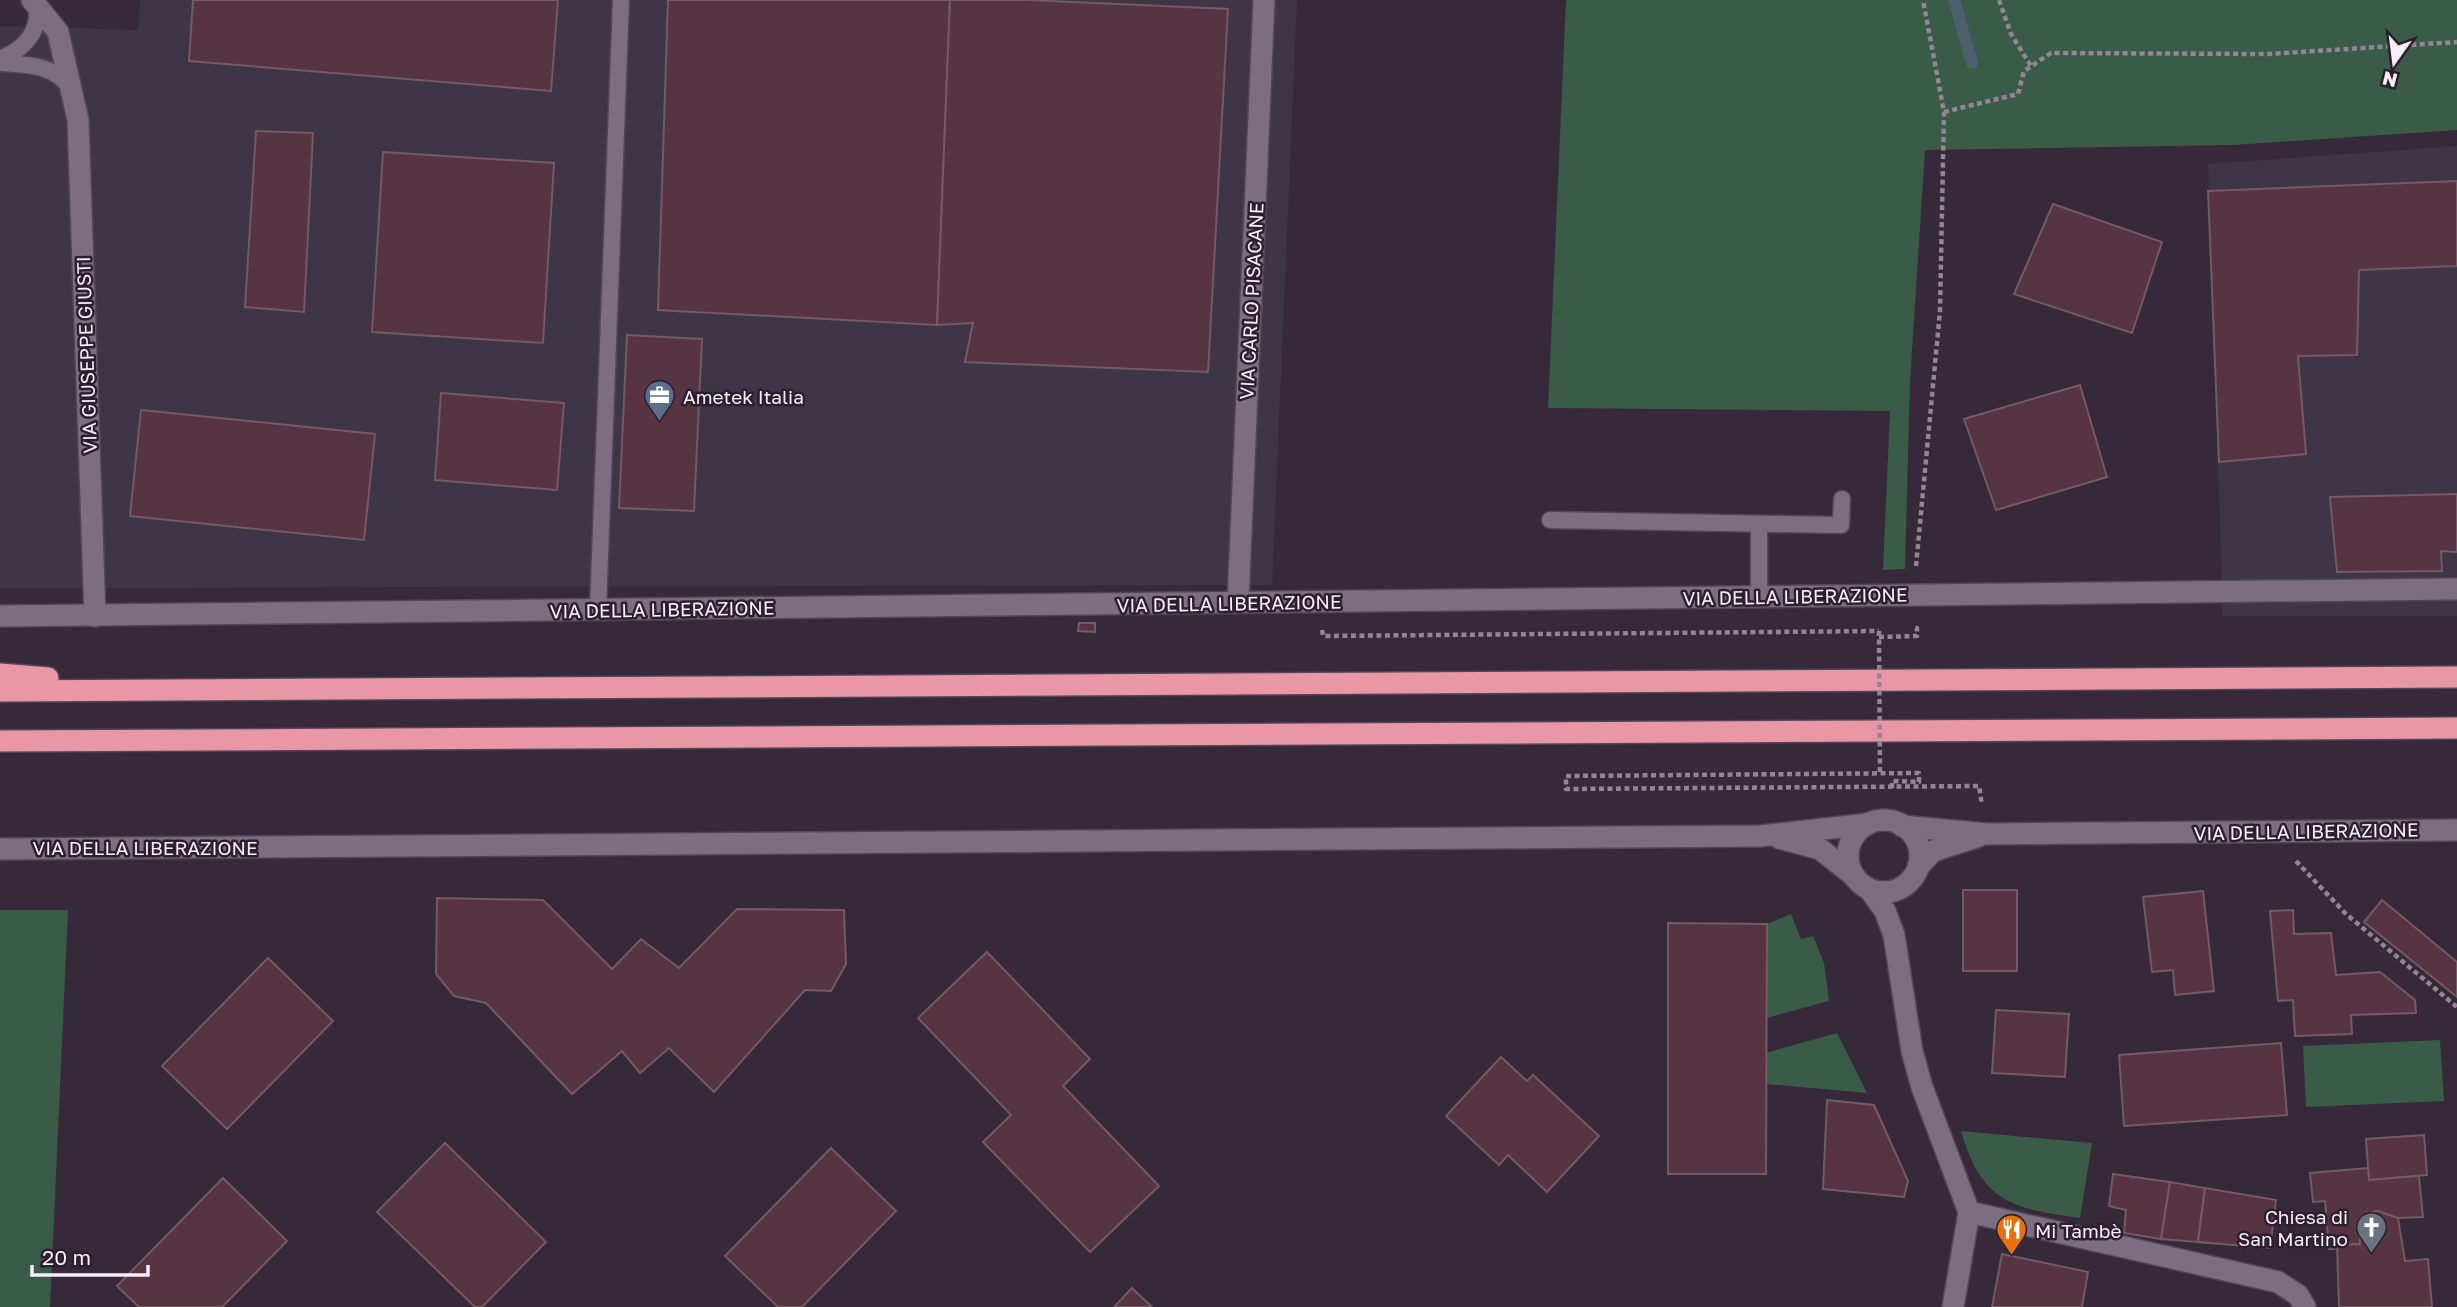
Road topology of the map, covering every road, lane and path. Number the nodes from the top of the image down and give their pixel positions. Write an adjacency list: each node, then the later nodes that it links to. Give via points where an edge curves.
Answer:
1 (621, 0): 18 (lane)
2 (1264, 0): 17 (street, VIA CARLO PISACANE)
3 (1923, 0): 10 (path)
4 (1999, 0): 8 (path, via 2011,34)
5 (34, 2): 7 (lane, VIA GIUSEPPE GIUSTI, via 39,16 35,30 27,42); 9 (street, VIA GIUSEPPE GIUSTI, via 58,32)
6 (2457, 43): 8 (path, via 2268,54 2051,53)
7 (0, 61): 9 (lane, VIA GIUSEPPE GIUSTI, via 52,71)
8 (2031, 66): 10 (path, via 2024,71 2018,94)
9 (74, 94): 19 (street, VIA GIUSEPPE GIUSTI)
10 (1944, 112): 15 (path, via 1940,312)
11 (1842, 499): 13 (lane, via 1841,525)
12 (1550, 520): 13 (lane)
13 (1759, 524): 16 (lane)
14 (2457, 589): 15 (street, VIA DELLA LIBERAZIONE)
15 (1914, 595): 16 (street, VIA DELLA LIBERAZIONE)
16 (1759, 597): 17 (street, VIA DELLA LIBERAZIONE)
17 (1238, 602): 18 (street, VIA DELLA LIBERAZIONE)
18 (598, 610): 19 (street, VIA DELLA LIBERAZIONE)
19 (94, 615): 20 (street, VIA DELLA LIBERAZIONE)
20 (0, 616)
21 (1907, 628): 22 (path, via 1917,628 1917,636)
22 (1879, 634): 23 (path); 30 (path, bridge, via 1880,773 1919,773 1919,782 1892,782)
23 (1322, 636)
24 (0, 674): 26 (highway)
25 (2457, 677): 26 (highway)
26 (182, 690): 27 (highway)
27 (0, 691)
28 (2457, 728): 29 (highway)
29 (0, 741)
30 (1892, 788)
31 (1868, 824): 32 (street, VIA DELLA LIBERAZIONE, via 1891,821); 36 (street, VIA DELLA LIBERAZIONE); 39 (street, via 1851,840 1848,852)
32 (1902, 826): 35 (street, VIA DELLA LIBERAZIONE); 38 (street, via 1917,843)
33 (2457, 830): 34 (street, VIA DELLA LIBERAZIONE)
34 (2269, 832): 35 (street, VIA DELLA LIBERAZIONE); 43 (path, via 2346,914)
35 (1987, 834): 38 (street, VIA DELLA LIBERAZIONE, via 1933,850)
36 (1760, 836): 37 (street, VIA DELLA LIBERAZIONE); 39 (street, VIA DELLA LIBERAZIONE, via 1820,849)
37 (0, 849)
38 (1918, 867): 40 (street, VIA DELLA LIBERAZIONE)
39 (1853, 875): 41 (street, VIA DELLA LIBERAZIONE)
40 (1905, 886): 41 (street); 42 (street)
41 (1871, 890): 42 (street)
42 (1894, 935): 44 (street, via 1912,1051)
43 (2457, 1007)
44 (1969, 1212): 45 (street); 46 (street, via 2278,1282 2298,1295)
45 (1954, 1307)
46 (2305, 1307)

